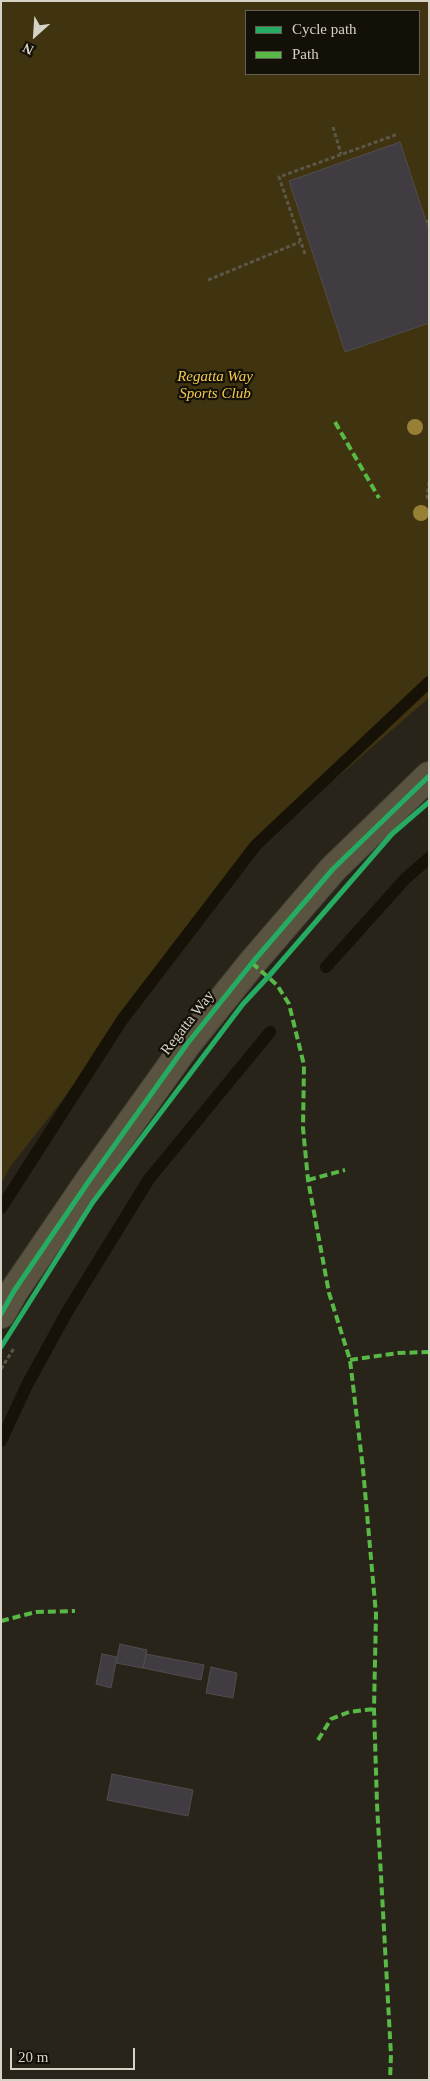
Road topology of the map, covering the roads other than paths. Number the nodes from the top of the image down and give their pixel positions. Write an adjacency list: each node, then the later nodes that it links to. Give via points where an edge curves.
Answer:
1 (429, 776): 2 (street, Regatta Way, via 333,869 187,1044 78,1197)
2 (1, 1314)

